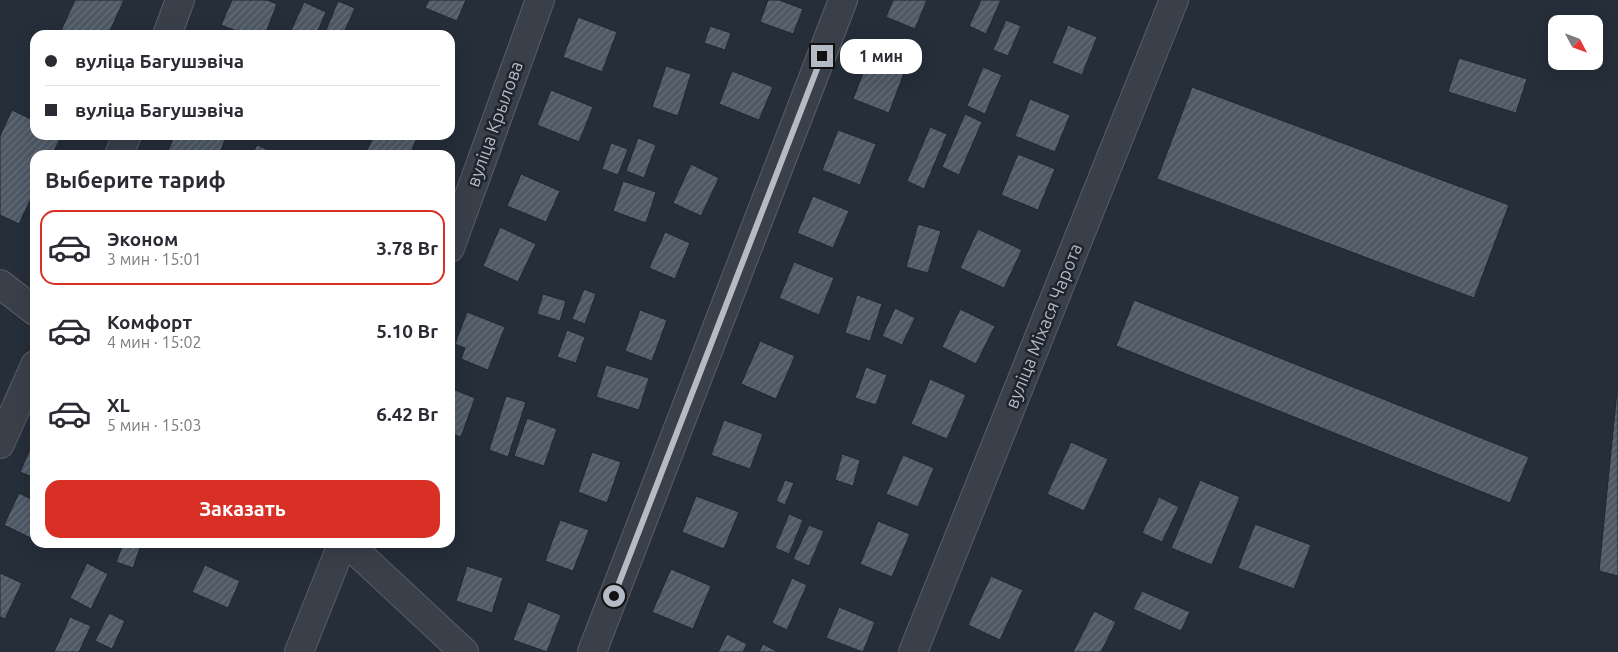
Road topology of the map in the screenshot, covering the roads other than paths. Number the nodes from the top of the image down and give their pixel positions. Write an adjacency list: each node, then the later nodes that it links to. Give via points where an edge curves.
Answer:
1 (180, 0): 5 (street)
2 (540, 0): 6 (street, вуліца Крылова)
3 (843, 0): 15 (street)
4 (1174, 0): 16 (street, вуліца Міхася Чарота)
5 (169, 30)
6 (455, 234)
7 (0, 284): 8 (street)
8 (30, 307)
9 (30, 376): 10 (street)
10 (0, 444)
11 (342, 548): 13 (street)
12 (351, 548): 14 (street)
13 (300, 652)
14 (464, 652)
15 (592, 652)
16 (913, 652)

